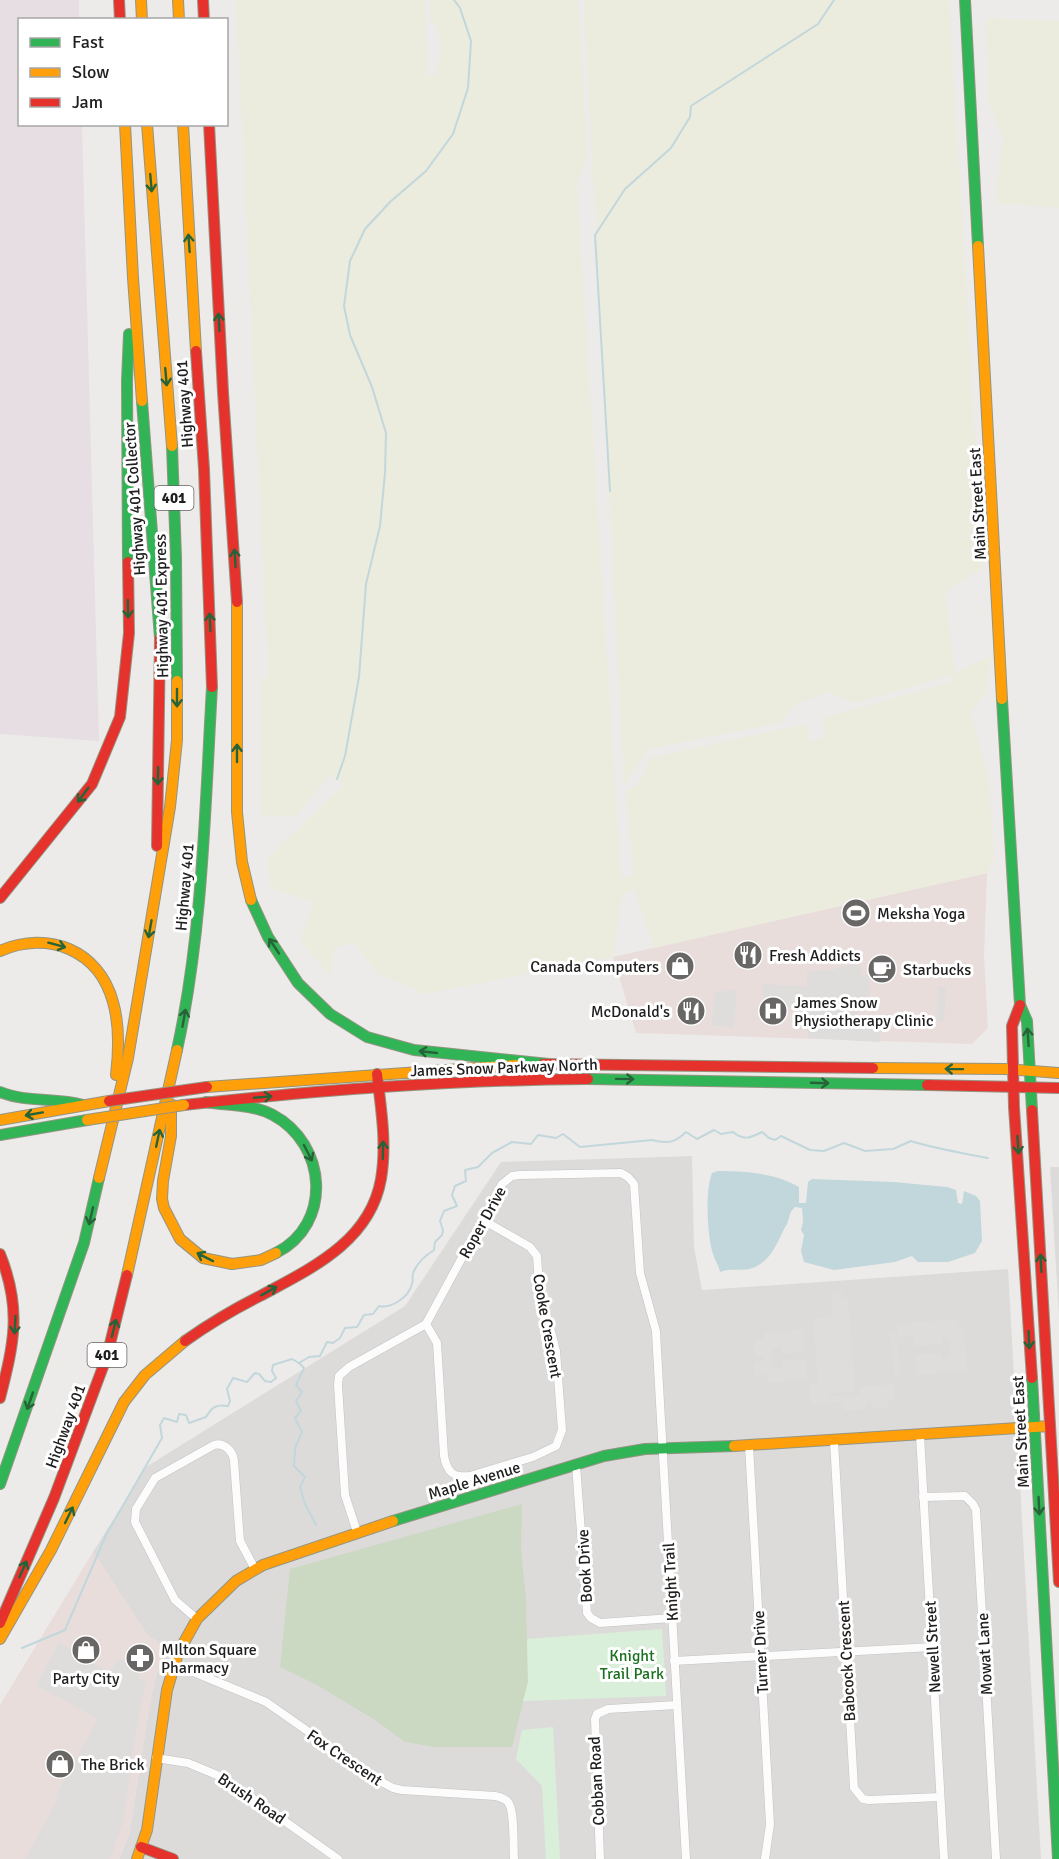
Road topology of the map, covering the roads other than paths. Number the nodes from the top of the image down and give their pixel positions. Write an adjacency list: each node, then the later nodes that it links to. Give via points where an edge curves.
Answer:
1 (119, 0): 6 (main road)
2 (141, 0): 7 (main road)
3 (178, 0): 8 (main road)
4 (203, 0): 9 (main road)
5 (965, 0): 18 (main road, Main Street East)
6 (120, 18)
7 (142, 18)
8 (179, 18)
9 (204, 18)
10 (125, 126): 14 (main road, Highway 401 Collector / 401)
11 (147, 126): 15 (main road, Highway 401 Express / 401, one-way to 15, via 172,452 176,557 177,740)
12 (183, 126): 24 (main road, Highway 401 / 401, one-way to 12, via 201,890 212,681 204,468)
13 (209, 126): 19 (main road, one-way to 13, via 414,1050 367,1038 330,1014 298,983 253,907 242,862 237,812 237,588)
14 (133, 278): 15 (main road, Highway 401 Collector / 401, one-way to 15, via 160,655 156,837); 16 (main road, one-way to 16, via 127,381 129,633 120,717 92,784)
15 (160, 872): 34 (main road, Highway 401 / 401, one-way to 34, via 128,1058)
16 (0, 898)
17 (0, 951): 34 (main road, one-way to 34, via 31,942 65,947 87,960 108,987 119,1030)
18 (1020, 1005): 20 (main road, Main Street East, via 1012,1026); 21 (main road, Main Street East, one-way to 18, via 1027,1021)
19 (549, 1064): 20 (main road, James Snow Parkway North, one-way to 19); 23 (main road, James Snow Parkway North)
20 (1009, 1069): 21 (main road, James Snow Parkway North); 25 (main road, Main Street East)
21 (1030, 1071): 22 (main road, James Snow Parkway North); 27 (main road, Main Street East)
22 (1059, 1073)
23 (377, 1074): 26 (main road); 31 (main road, James Snow Parkway North, bridge, via 207,1087)
24 (172, 1075): 30 (main road, one-way to 24, via 258,1109 273,1115 296,1133 310,1156 317,1183 312,1216 294,1243 267,1260 247,1265 215,1262 187,1246 172,1228 162,1184 171,1136); 53 (main road, Highway 401 / 401, one-way to 24, via 54,1498 107,1356)
25 (1013, 1087): 26 (main road, James Snow Parkway North, one-way to 25, via 501,1080 612,1079); 27 (main road, James Snow Parkway North); 40 (main road, Main Street East, one-way to 40)
26 (379, 1088): 30 (main road, James Snow Parkway North, one-way to 26); 54 (main road, one-way to 26, via 64,1526 110,1423 133,1389 159,1360 200,1330 325,1262 346,1245 362,1223 377,1197 383,1165)
27 (1031, 1088): 28 (main road, James Snow Parkway North); 39 (main road, Main Street East, one-way to 27)
28 (1059, 1089)
29 (0, 1092): 31 (main road, via 20,1099 63,1100)
30 (206, 1102): 33 (main road, James Snow Parkway North, bridge)
31 (83, 1105): 32 (main road, James Snow Parkway North, one-way to 32)
32 (0, 1120)
33 (0, 1135)
34 (104, 1159): 46 (main road, Highway 401 / 401, one-way to 46, via 84,1243)
35 (483, 1220): 37 (street, Roper Drive); 37 (street, Cooke Crescent, via 530,1247 537,1256 539,1285 556,1351 562,1430 556,1446 470,1476 456,1476 448,1471 437,1343); 44 (street, Roper Drive, via 502,1184 512,1176 621,1173 634,1184 640,1273 656,1331)
36 (0, 1254): 38 (main road, one-way to 38, via 14,1292 16,1323)
37 (426, 1324): 48 (street, via 339,1376 345,1495)
38 (0, 1398)
39 (1055, 1426): 40 (main road, Maple Avenue); 50 (main road, Main Street East)
40 (1034, 1427): 41 (main road, Maple Avenue); 73 (main road, Main Street East, one-way to 73)
41 (920, 1435): 42 (main road, Maple Avenue); 47 (street, Newell Street)
42 (834, 1441): 43 (main road, Maple Avenue); 56 (street, Babcock Crescent)
43 (749, 1444): 44 (main road, Maple Avenue); 57 (street, Turner Drive)
44 (662, 1448): 45 (main road, Maple Avenue, via 604,1456); 51 (street, Knight Trail)
45 (576, 1465): 48 (main road, Maple Avenue); 51 (street, Book Drive, via 587,1613 600,1623)
46 (0, 1484)
47 (923, 1497): 55 (street, Newell Street); 72 (street, Mowat Lane, via 965,1496 976,1510)
48 (357, 1532): 49 (main road, Maple Avenue)
49 (255, 1569): 52 (main road, Maple Avenue, via 229,1586); 52 (street, via 240,1541 234,1461 229,1450 214,1445 155,1478 136,1509 135,1522 175,1600)
50 (1059, 1582)
51 (672, 1618): 58 (street, Knight Trail)
52 (197, 1619): 59 (main road, Maple Avenue)
53 (0, 1623)
54 (0, 1639)
55 (932, 1647): 56 (street); 62 (street, Newell Street)
56 (846, 1651): 57 (street); 62 (street, Babcock Crescent, via 853,1780 858,1795 877,1800)
57 (760, 1657): 58 (street); 70 (street, Turner Drive, via 770,1824)
58 (674, 1660): 60 (street, Knight Trail)
59 (174, 1664): 61 (main road, Maple Avenue); 67 (street, Fox Crescent, via 266,1702 393,1788 503,1798 511,1810)
60 (677, 1705): 68 (street, Cobban Road, via 609,1709 597,1714); 69 (street, Knight Trail)
61 (156, 1758): 63 (main road, Maple Avenue, via 147,1830); 66 (street, Brush Road, via 188,1763 224,1778)
62 (940, 1797): 71 (street, Newell Street)
63 (141, 1847): 64 (main road, Maple Avenue); 65 (main road)
64 (137, 1859)
65 (173, 1859)
66 (338, 1859)
67 (514, 1859)
68 (600, 1859)
69 (686, 1859)
70 (765, 1859)
71 (944, 1859)
72 (996, 1859)
73 (1058, 1859)

